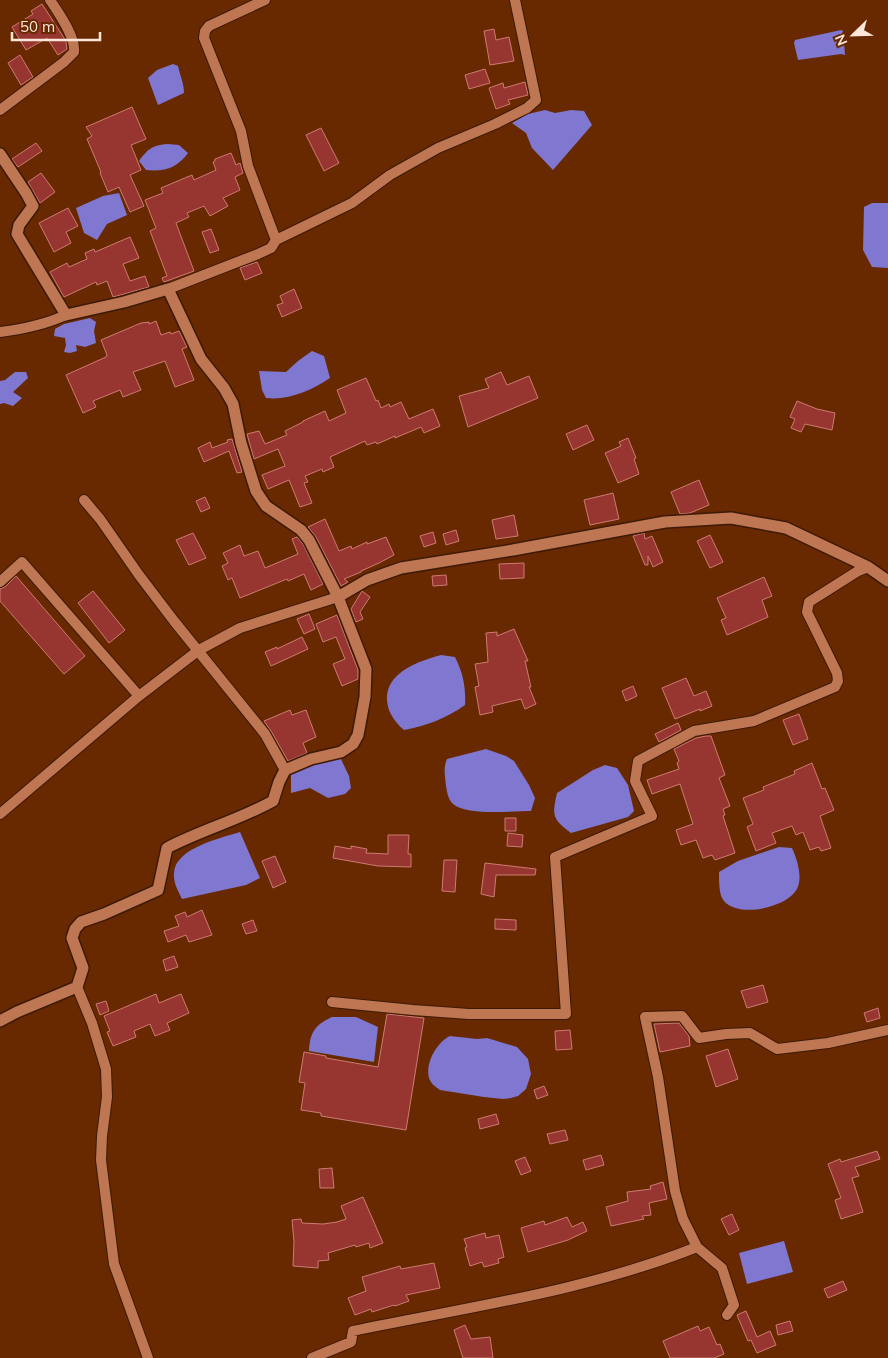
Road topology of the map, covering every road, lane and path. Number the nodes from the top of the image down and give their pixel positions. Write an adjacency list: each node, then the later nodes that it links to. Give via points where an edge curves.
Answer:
1 (50, 0): 4 (street, via 70,34 74,52)
2 (266, 0): 6 (street, via 209,26 204,38 241,131 248,166)
3 (515, 0): 6 (street, via 536,100 495,124 438,148 390,175 352,203)
4 (0, 110)
5 (0, 154): 8 (street, via 33,206 17,234)
6 (276, 240): 7 (street, via 271,248 258,254)
7 (168, 289): 8 (street); 14 (street, via 201,359 233,404 256,491 266,506 300,530 308,540)
8 (66, 315): 9 (street, via 48,323)
9 (0, 332)
10 (84, 500): 15 (street, via 138,575)
11 (868, 567): 12 (street); 14 (street, via 786,528 731,518 665,522 401,568 366,580); 20 (street, via 809,602 807,612 837,673 835,686 754,721 694,731 638,761 635,781 652,816 555,858 566,1014 469,1014)
12 (888, 581)
13 (0, 582): 16 (street, via 22,562)
14 (338, 597): 15 (street, via 240,628); 17 (street, via 366,669 358,735 353,744 341,752 311,759)
15 (199, 650): 16 (street); 17 (street, via 265,734)
16 (139, 696): 18 (street)
17 (285, 770): 19 (street, via 273,801 167,848 158,890 81,922 72,938 83,968)
18 (0, 814)
19 (77, 987): 21 (street); 25 (street, via 106,1070 108,1097 101,1160 114,1264)
20 (332, 1002)
21 (0, 1021)
22 (888, 1030): 23 (street, via 777,1049 750,1033 699,1038 682,1016 645,1017 658,1077 675,1191 683,1219)
23 (697, 1247): 24 (street, via 722,1268 734,1305); 26 (street, via 665,1260 529,1297 353,1331 350,1342)
24 (727, 1315)
25 (148, 1358)
26 (312, 1358)

